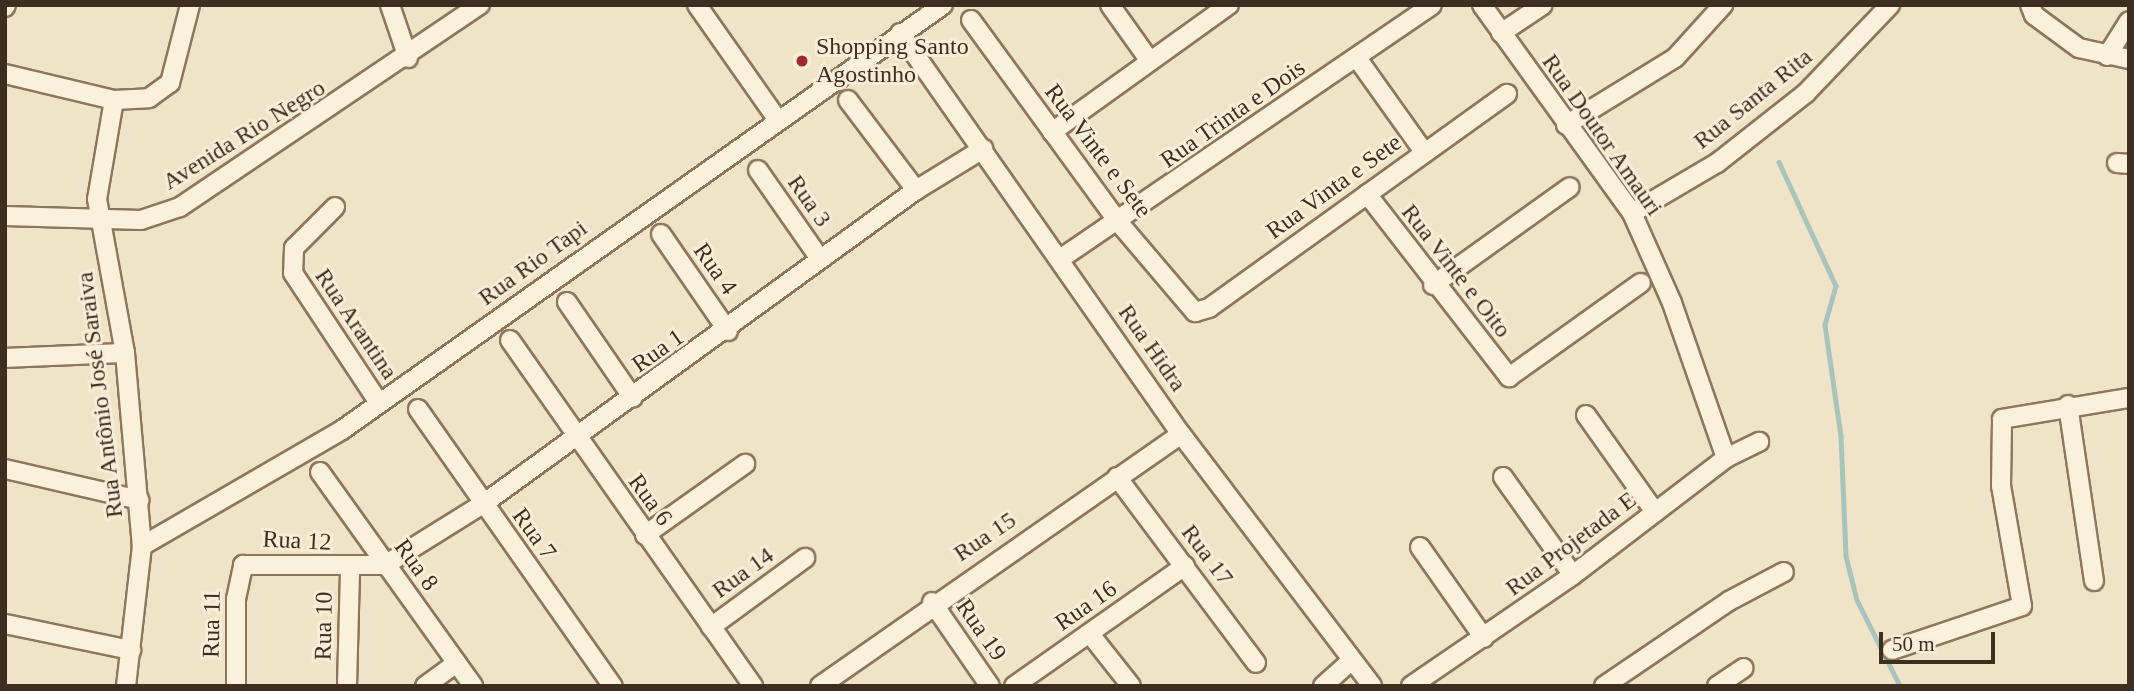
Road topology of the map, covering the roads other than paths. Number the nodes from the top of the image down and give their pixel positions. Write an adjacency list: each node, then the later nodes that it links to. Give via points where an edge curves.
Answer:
1 (190, 5): 25 (street, via 162,93)
2 (390, 5): 19 (street)
3 (480, 5): 19 (street, Avenida Rio Negro)
4 (696, 5): 27 (street)
5 (943, 5): 16 (street, Rua Rio Tapi)
6 (1110, 5): 22 (street)
7 (1229, 5): 22 (street)
8 (1432, 5): 20 (street, Rua Trinta e Dois)
9 (1482, 5): 17 (street, Rua Doutor Amauri)
10 (1543, 5): 17 (street)
11 (1723, 5): 28 (street, via 1675,58)
12 (1890, 5): 37 (street, Rua Santa Rita, via 1806,93 1717,163)
13 (2032, 10): 18 (street, via 2079,48)
14 (971, 20): 29 (street, Rua Vinte e Sete)
15 (2129, 21): 18 (street)
16 (900, 33): 27 (street, Rua Rio Tapi); 30 (street, Rua Hidra)
17 (1501, 33): 28 (street, Rua Doutor Amauri)
18 (2107, 56): 21 (street)
19 (408, 58): 39 (street, Avenida Rio Negro, via 180,207 142,220)
20 (1357, 58): 31 (street); 40 (street, Rua Trinta e Dois)
21 (2129, 59)
22 (1150, 61): 29 (street)
23 (5, 74): 25 (street)
24 (1507, 93): 31 (street, Rua Vinta e Sete)
25 (114, 100): 39 (street, Rua Antônio José Saraiva, via 101,158)
26 (849, 100): 34 (street)
27 (777, 119): 54 (street, Rua Rio Tapi)
28 (1566, 125): 37 (street, Rua Doutor Amauri)
29 (1052, 132): 40 (street, Rua Vinte e Sete)
30 (983, 149): 34 (street, Rua 1); 43 (street, Rua Hidra)
31 (1423, 152): 35 (street, Rua Vinta e Sete)
32 (758, 170): 42 (street, Rua 3)
33 (1570, 187): 45 (street)
34 (916, 190): 42 (street, Rua 1)
35 (1367, 194): 45 (street, Rua Vinte e Oito); 47 (street, Rua Vinta e Sete, via 1209,308)
36 (335, 207): 54 (street, Rua Arantina, via 294,248 293,274)
37 (1632, 213): 61 (street, Rua Doutor Amauri, via 1672,303)
38 (5, 215): 39 (street, Avenida Rio Negro)
39 (103, 222): 50 (street, Rua Antônio José Saraiva)
40 (1120, 224): 43 (street, Rua Trinta e Dois); 47 (street, Rua Vinte e Sete)
41 (661, 234): 48 (street, Rua 4)
42 (820, 260): 48 (street, Rua 1)
43 (1060, 260): 58 (street, Rua Hidra)
44 (1641, 283): 45 (street, Rua Vinte e Oito, via 1508,377)
45 (1433, 285)
46 (567, 302): 52 (street)
47 (1189, 310)
48 (728, 331): 52 (street, Rua 1)
49 (510, 340): 59 (street, Rua 6)
50 (125, 353): 51 (street); 67 (street, Rua Antônio José Saraiva)
51 (5, 358)
52 (634, 398): 59 (street, Rua 1)
53 (2129, 398): 55 (street)
54 (379, 403): 71 (street, Rua Rio Tapi)
55 (2068, 405): 80 (street); 87 (street, via 2006,417 1998,426 2001,486 2022,606)
56 (418, 409): 68 (street, Rua 7)
57 (1586, 415): 69 (street)
58 (1181, 434): 65 (street, Rua 15); 88 (street, Rua Hidra)
59 (576, 438): 68 (street, Rua 1); 70 (street, Rua 6)
60 (1759, 442): 61 (street, Rua Projetada E)
61 (1726, 458): 69 (street, Rua Projetada E)
62 (745, 464): 70 (street)
63 (5, 469): 67 (street)
64 (320, 472): 75 (street, Rua 8)
65 (1117, 477): 76 (street, Rua 17); 81 (street, Rua 15)
66 (1503, 477): 79 (street)
67 (139, 500): 71 (street, Rua Antônio José Saraiva)
68 (483, 504): 75 (street, Rua 1); 97 (street, Rua 7)
69 (1655, 512): 79 (street, Rua Projetada E)
70 (645, 535): 83 (street, Rua 6)
71 (142, 546): 86 (street, Rua Antônio José Saraiva)
72 (1420, 547): 85 (street)
73 (805, 558): 83 (street, Rua 14)
74 (243, 565): 77 (street, Rua 12); 93 (street, Rua 11, via 236,598)
75 (385, 565): 77 (street, Rua 1); 89 (street, Rua 8)
76 (1185, 566): 84 (street, Rua 16); 90 (street, Rua 17)
77 (350, 568): 94 (street, Rua 10)
78 (1784, 572): 106 (street, via 1729,601)
79 (1573, 575): 85 (street, Rua Projetada E)
80 (2094, 581)
81 (932, 602): 99 (street, Rua 15); 100 (street, Rua 19)
82 (5, 624): 86 (street)
83 (711, 627): 98 (street, Rua 6)
84 (1090, 634): 101 (street, Rua 16); 102 (street)
85 (1485, 638): 105 (street, Rua Projetada E)
86 (131, 650): 92 (street, Rua Antônio José Saraiva)
87 (1892, 650)
88 (1350, 661): 103 (street); 104 (street, Rua Hidra)
89 (457, 663): 95 (street); 96 (street, Rua 8)
90 (1256, 663)
91 (1744, 668): 107 (street)
92 (126, 686)
93 (236, 686)
94 (347, 686)
95 (425, 686)
96 (473, 686)
97 (613, 686)
98 (753, 686)
99 (820, 686)
100 (990, 686)
101 (1014, 686)
102 (1131, 686)
103 (1322, 686)
104 (1372, 686)
105 (1411, 686)
106 (1604, 686)
107 (1717, 686)

